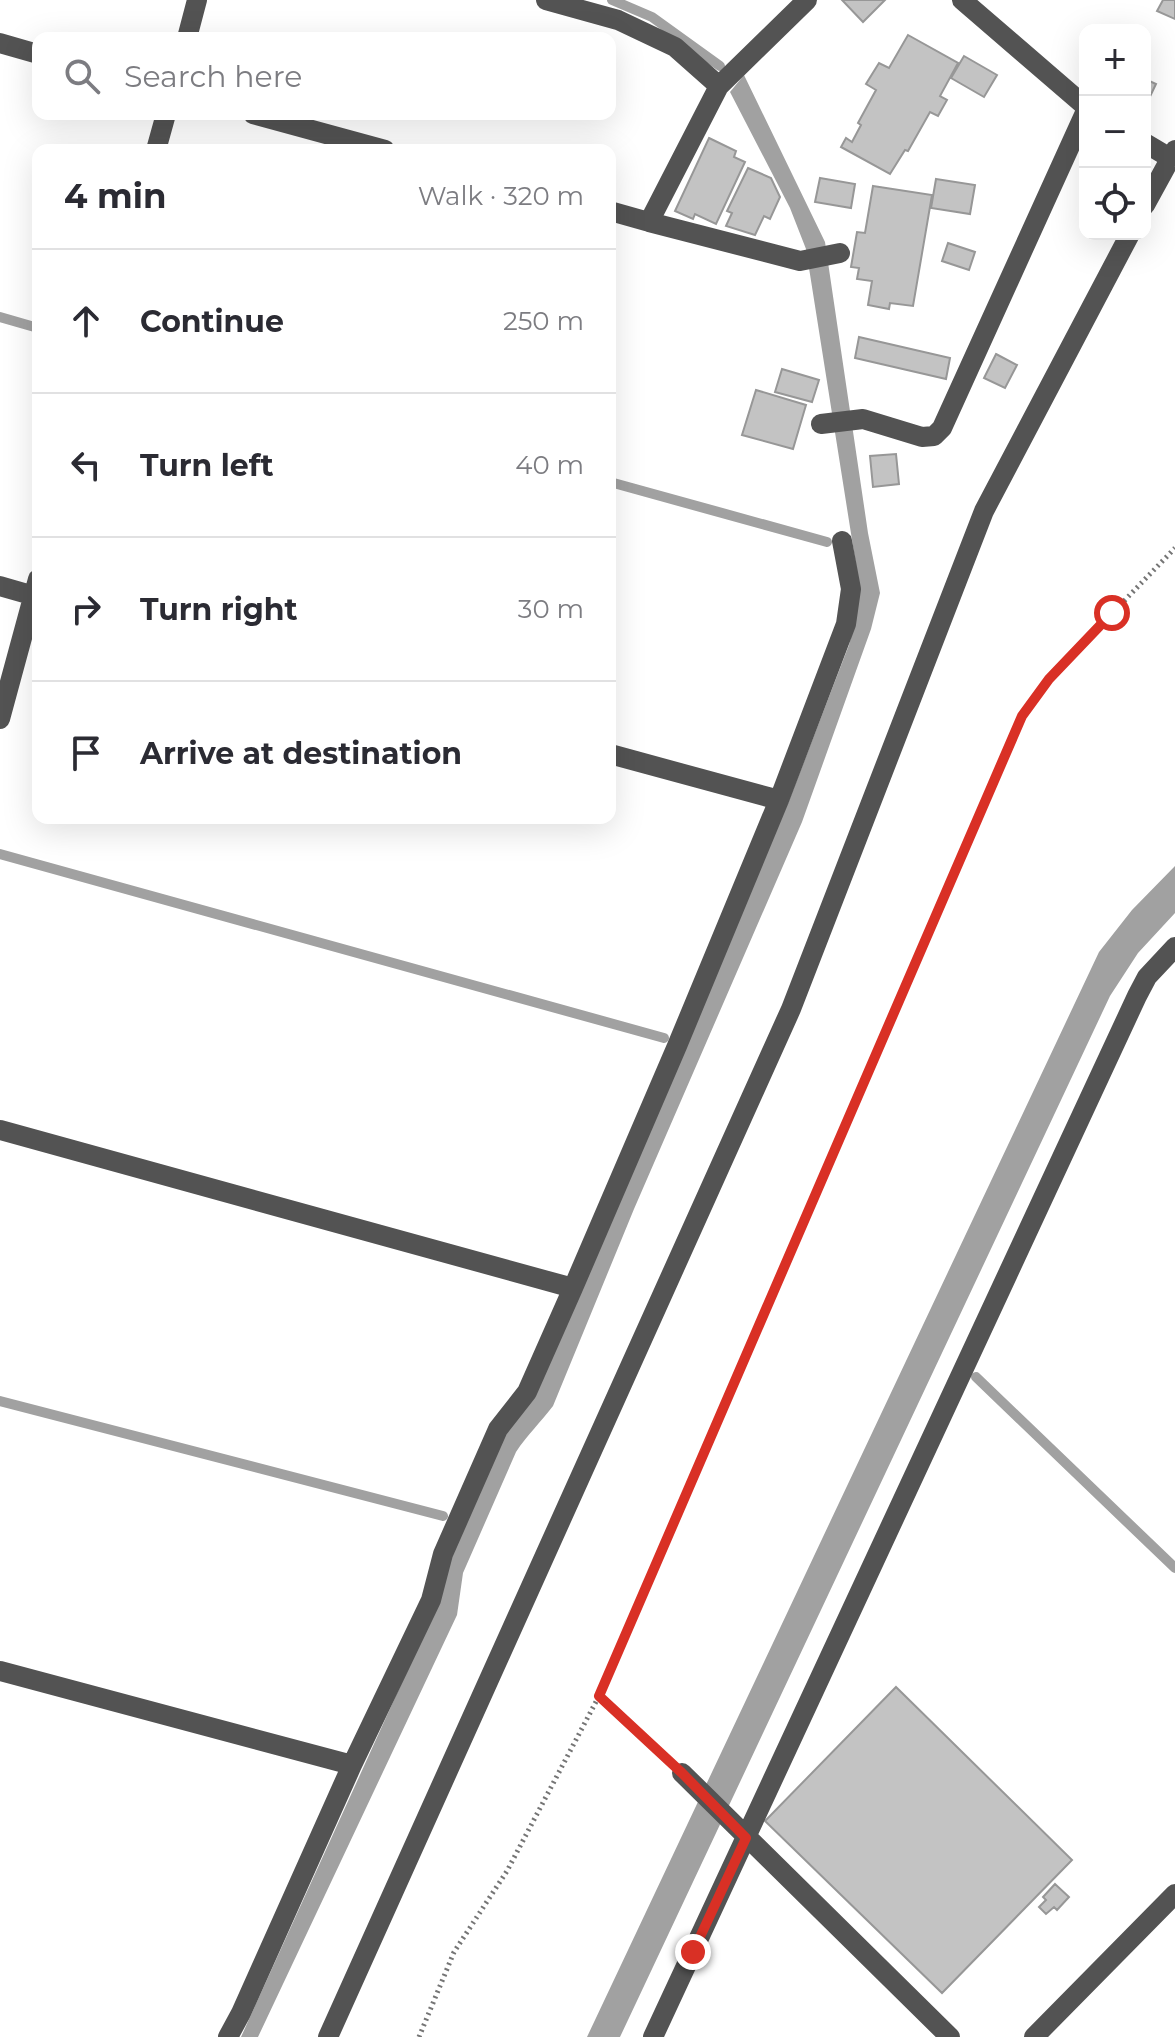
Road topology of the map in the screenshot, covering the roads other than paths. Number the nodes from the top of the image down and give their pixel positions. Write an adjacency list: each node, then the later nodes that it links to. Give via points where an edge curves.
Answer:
1 (197, 0): 5 (street)
2 (546, 0): 8 (street, via 618,20 675,47)
3 (807, 0): 8 (street)
4 (962, 0): 9 (street)
5 (189, 32)
6 (0, 43): 7 (street)
7 (32, 52)
8 (719, 86): 19 (street)
9 (1079, 101)
10 (164, 120): 13 (street)
11 (275, 120): 14 (street)
12 (1079, 126): 22 (street, via 942,428 934,436 922,437 860,419)
13 (158, 144)
14 (363, 144)
15 (1151, 145): 16 (street)
16 (1172, 154): 17 (street)
17 (1151, 194)
18 (616, 213): 19 (street)
19 (649, 222): 21 (street, via 800,261)
20 (1127, 240): 39 (street, via 984,511 791,1009)
21 (835, 254)
22 (825, 423)
23 (842, 541): 29 (street, via 851,589 846,624)
24 (0, 586): 25 (street)
25 (32, 590)
26 (32, 608): 27 (street)
27 (0, 719)
28 (616, 756): 29 (street)
29 (779, 800): 32 (street)
30 (1175, 947): 36 (street, via 1137,996)
31 (0, 1130): 32 (street)
32 (573, 1288): 34 (street, via 527,1392 498,1429 443,1554 431,1600)
33 (0, 1671): 34 (street)
34 (352, 1765): 38 (street)
35 (682, 1773): 36 (street)
36 (746, 1838): 40 (street); 41 (street)
37 (1175, 1894): 42 (street)
38 (228, 2037)
39 (328, 2037)
40 (653, 2037)
41 (950, 2037)
42 (1034, 2037)

